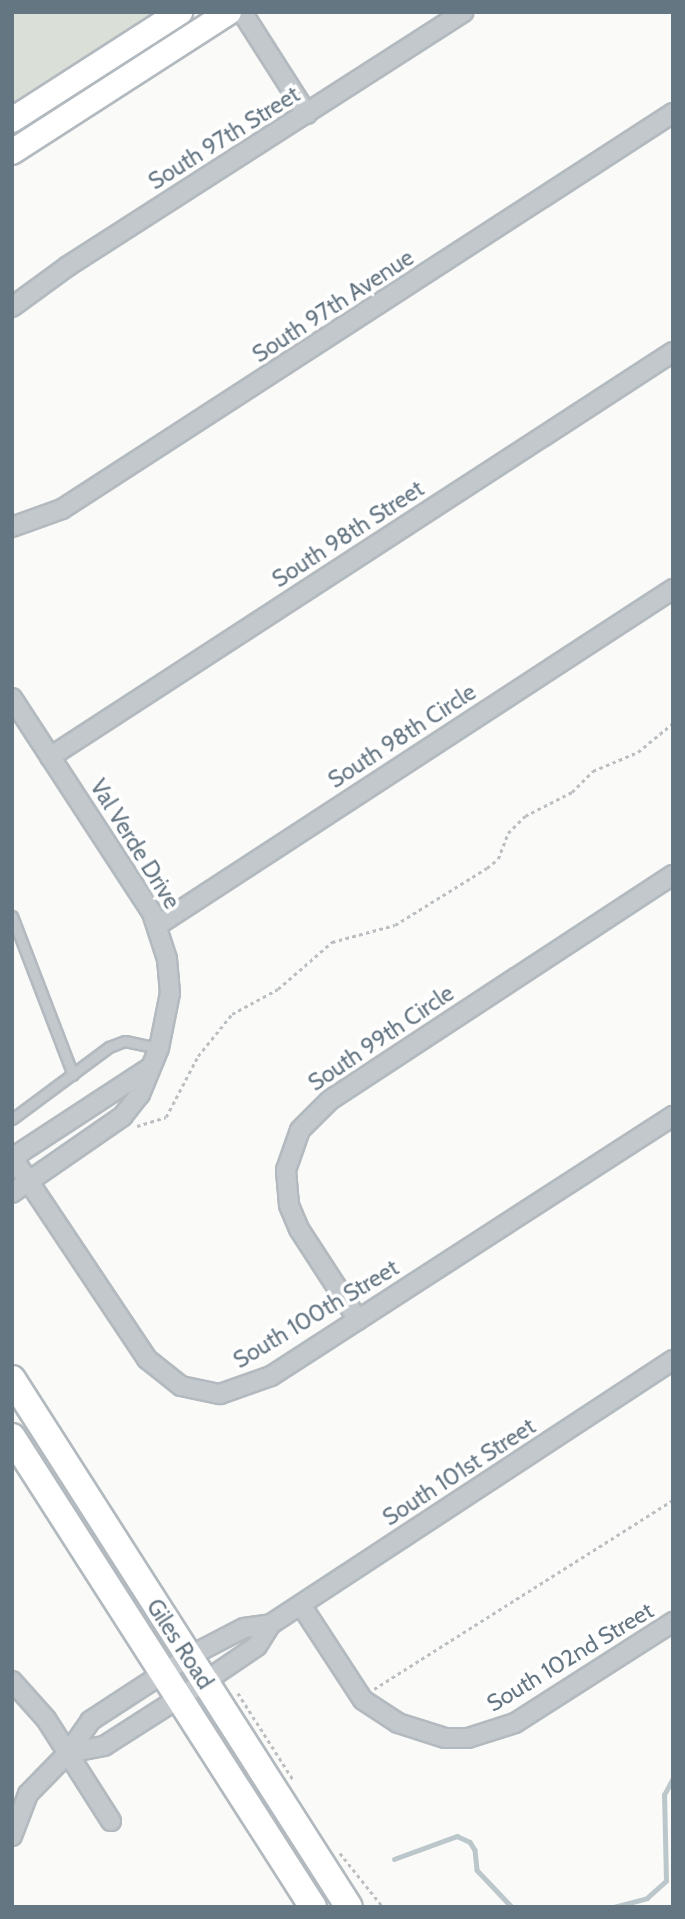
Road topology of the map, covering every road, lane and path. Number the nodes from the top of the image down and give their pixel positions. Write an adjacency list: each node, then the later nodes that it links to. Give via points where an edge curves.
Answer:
1 (180, 12): 6 (main road)
2 (463, 12): 5 (street, South 97th Street)
3 (239, 15): 5 (street); 7 (main road)
4 (673, 113): 10 (street, South 97th Avenue, via 62,509)
5 (307, 114): 8 (street, South 97th Street, via 68,266)
6 (12, 120)
7 (12, 152)
8 (12, 307)
9 (673, 352): 14 (street, South 98th Street)
10 (12, 527)
11 (673, 589): 17 (street, South 98th Circle)
12 (12, 698): 14 (street, Val Verde Drive)
13 (673, 723): 23 (path, via 638,752 593,771 572,792 524,816 508,834 498,859 487,868 395,925 332,942 278,989 232,1014 198,1056 166,1116 146,1126)
14 (50, 757): 17 (street, Val Verde Drive)
15 (673, 875): 27 (street, South 99th Circle, via 330,1100 300,1130 286,1170 289,1205 299,1229)
16 (12, 916): 20 (lane)
17 (158, 925): 18 (street, Val Verde Drive, via 170,981)
18 (159, 1048): 19 (street, Val Verde Drive); 20 (lane, via 125,1041 108,1047)
19 (148, 1069): 24 (street, Val Verde Drive); 25 (street, Val Verde Drive, via 140,1094 123,1116)
20 (72, 1075): 22 (lane)
21 (673, 1116): 27 (street, South 100th Street)
22 (12, 1119)
23 (132, 1126)
24 (12, 1158): 25 (street, South 100th Street)
25 (29, 1182): 26 (street, Val Verde Drive); 27 (street, South 100th Street, via 136,1346 181,1386 220,1394 243,1389)
26 (12, 1194)
27 (358, 1321)
28 (673, 1360): 32 (street, South 101st Street)
29 (12, 1379): 35 (main road, Giles Road)
30 (12, 1437): 36 (main road, Giles Road)
31 (673, 1500): 39 (path)
32 (301, 1605): 33 (street, South 102nd Street, via 363,1700 410,1728 445,1738 493,1732 538,1710); 34 (street, South 101st Street)
33 (673, 1622)
34 (271, 1624): 35 (street, South 101st Street, via 244,1628); 38 (street, South 101st Street, via 257,1646)
35 (188, 1657): 36 (street, South 101st Street); 38 (main road, Giles Road)
36 (162, 1673): 40 (main road, Giles Road); 41 (street, South 101st Street, via 90,1721)
37 (12, 1681): 41 (street, via 41,1712)
38 (204, 1682): 40 (street, South 101st Street); 46 (main road, Giles Road)
39 (371, 1691)
40 (178, 1699): 41 (street, South 101st Street, via 104,1746); 45 (main road, Giles Road)
41 (68, 1754): 42 (street); 43 (street, South 101st Street, via 28,1794)
42 (111, 1821)
43 (12, 1836)
44 (332, 1854): 47 (path, via 338,1850)
45 (313, 1907)
46 (349, 1907)
47 (383, 1907)

